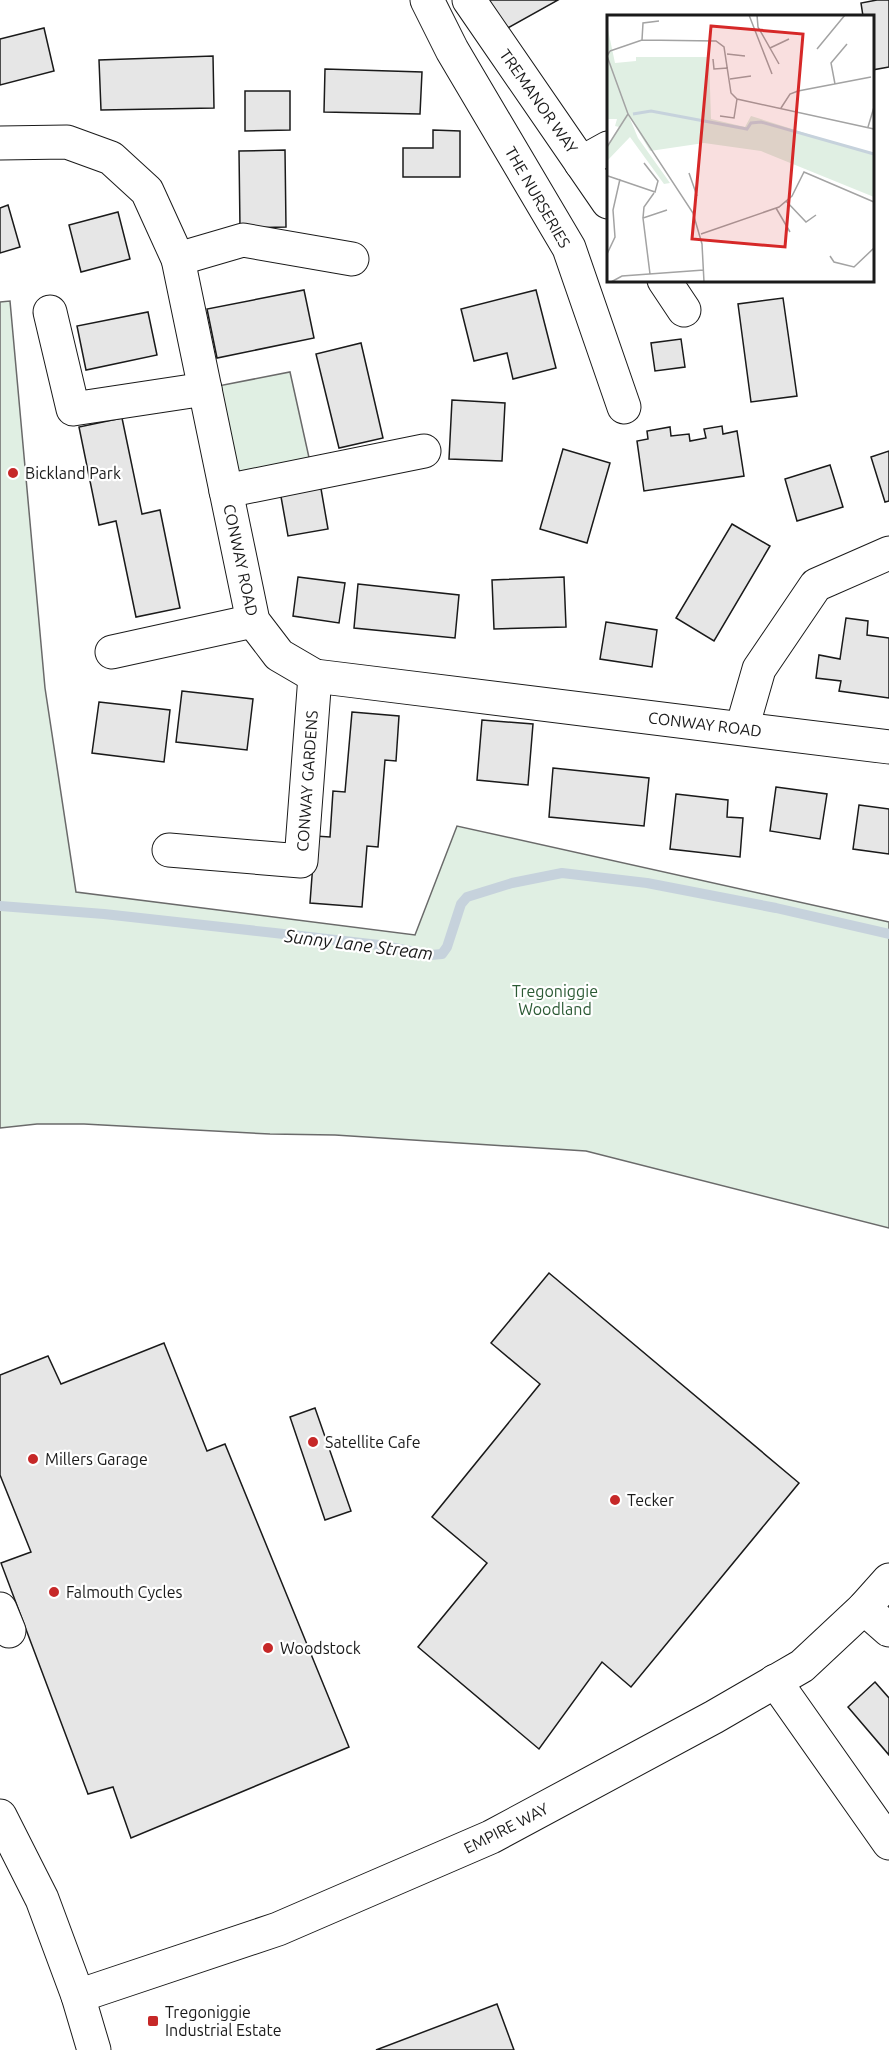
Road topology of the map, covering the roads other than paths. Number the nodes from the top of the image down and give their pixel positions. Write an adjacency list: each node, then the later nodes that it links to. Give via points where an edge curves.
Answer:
1 (427, 0): 12 (street, THE NURSERIES, via 452,50 569,248)
2 (469, 0): 4 (street, TREMANOR WAY)
3 (0, 143): 6 (street, CONWAY ROAD, via 68,142 111,158 147,191)
4 (595, 155): 5 (street, TREMANOR WAY)
5 (607, 195)
6 (178, 259): 7 (street, via 243,240); 11 (street, CONWAY ROAD)
7 (352, 259)
8 (665, 282): 9 (street)
9 (684, 310)
10 (51, 312): 11 (street, via 73,409)
11 (205, 389): 14 (street, CONWAY ROAD)
12 (624, 407)
13 (424, 451): 14 (street)
14 (226, 491): 16 (street, CONWAY ROAD)
15 (889, 553): 19 (street, via 816,585 759,669)
16 (253, 621): 17 (street); 18 (street, CONWAY ROAD, via 279,655)
17 (112, 652)
18 (315, 676): 19 (street, CONWAY ROAD); 21 (street, CONWAY GARDENS, via 301,861)
19 (742, 728): 20 (street, CONWAY ROAD)
20 (889, 747)
21 (169, 849)
22 (889, 1580): 23 (street, EMPIRE WAY)
23 (864, 1608): 24 (street); 25 (street, EMPIRE WAY, via 802,1666)
24 (889, 1630)
25 (775, 1681): 27 (street); 28 (street, EMPIRE WAY, via 714,1718 491,1837 278,1929)
26 (0, 1816): 28 (street, via 42,1899)
27 (889, 1843)
28 (78, 1996): 29 (street)
29 (94, 2050)

